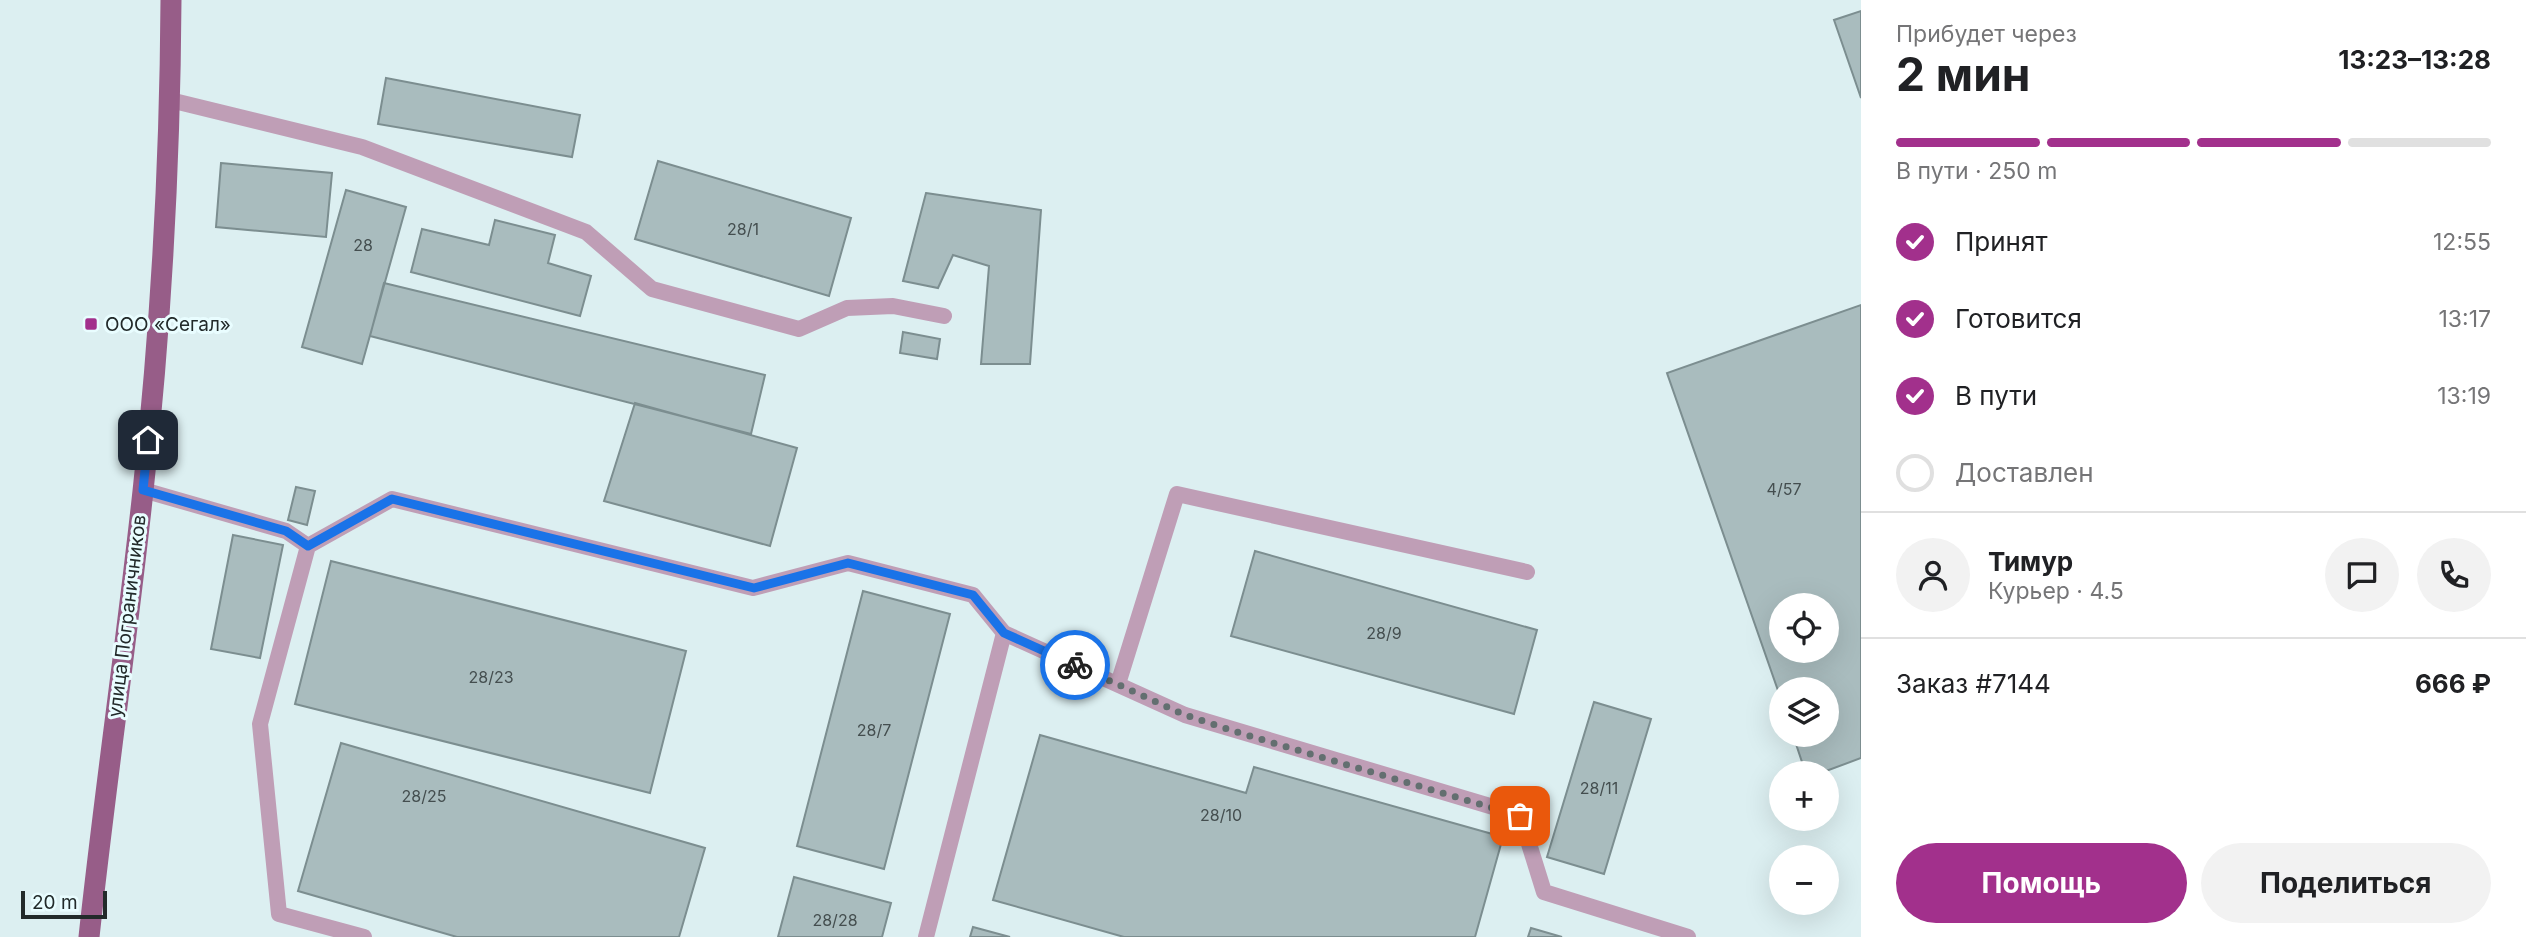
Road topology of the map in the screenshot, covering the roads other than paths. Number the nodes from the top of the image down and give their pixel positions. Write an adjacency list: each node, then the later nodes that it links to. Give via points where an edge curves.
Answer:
1 (171, 0): 2 (main road, улица Пограничников)
2 (170, 100): 3 (lane, via 362,147 586,232 652,289 799,329 847,309 893,306); 4 (main road, улица Пограничников, via 159,313)
3 (944, 316)
4 (143, 490): 5 (lane, via 286,531); 9 (main road, улица Пограничников)
5 (308, 546): 7 (lane, via 392,499 754,588 848,563 973,595); 10 (lane, via 260,724 279,914)
6 (1527, 572): 8 (lane, via 1177,494)
7 (1004, 633): 8 (lane); 11 (lane)
8 (1118, 684): 12 (lane, via 1185,715 1520,816 1544,892)
9 (89, 937)
10 (364, 937)
11 (926, 937)
12 (1688, 937)

